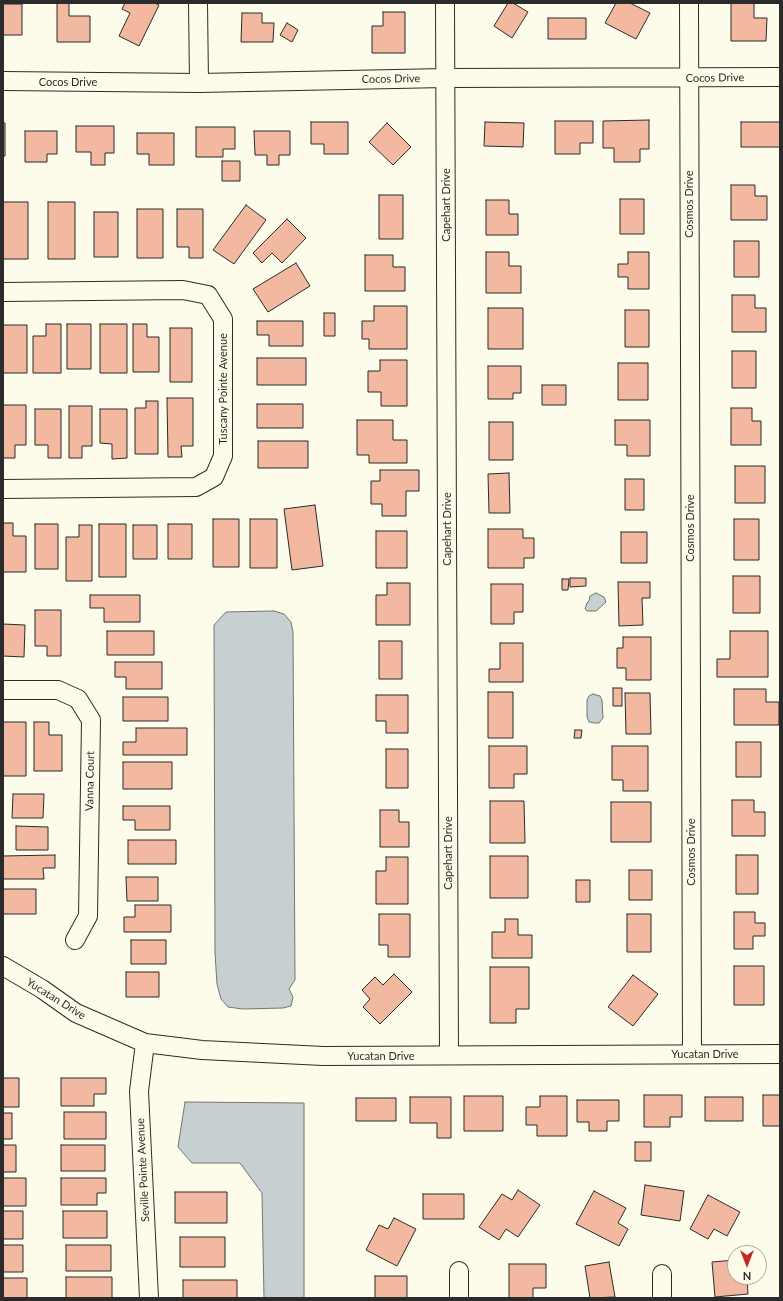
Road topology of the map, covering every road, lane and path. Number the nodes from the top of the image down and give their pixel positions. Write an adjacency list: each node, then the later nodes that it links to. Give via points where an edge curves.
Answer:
1 (198, 3): 8 (street)
2 (445, 3): 5 (street, Capehart Drive)
3 (689, 3): 6 (street, Cosmos Drive)
4 (780, 77): 6 (street, Cocos Drive)
5 (445, 78): 6 (street, Cocos Drive); 8 (street, Cocos Drive); 17 (street, Capehart Drive)
6 (688, 78): 15 (street, Cosmos Drive)
7 (3, 81): 8 (street, Cocos Drive)
8 (199, 83)
9 (3, 292): 10 (street, Tuscany Pointe Avenue, via 183,290 208,295 223,319 223,456 214,478 196,487)
10 (3, 489)
11 (3, 690): 12 (street, Vanna Court, via 58,690 78,698 91,720 88,916)
12 (75, 940)
13 (3, 966): 14 (street, Yucatan Drive, via 42,989 76,1014)
14 (145, 1043): 17 (street, Yucatan Drive, via 202,1050 323,1056); 20 (street, Seville Pointe Avenue, via 139,1091)
15 (692, 1054): 16 (street, Yucatan Drive); 17 (street, Yucatan Drive)
16 (780, 1054)
17 (449, 1055)
18 (459, 1272): 21 (street)
19 (662, 1274): 22 (street)
20 (148, 1298)
21 (459, 1298)
22 (662, 1298)

